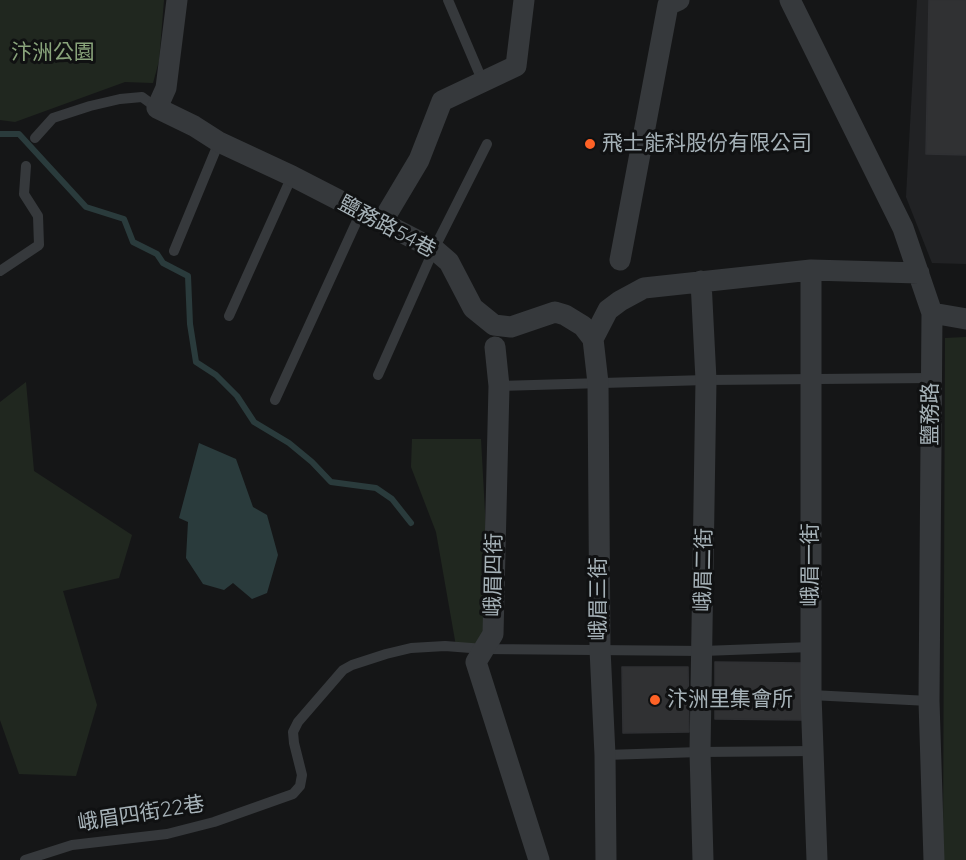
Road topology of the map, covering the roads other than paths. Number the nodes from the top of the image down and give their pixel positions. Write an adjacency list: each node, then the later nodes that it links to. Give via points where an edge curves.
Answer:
1 (177, 0): 7 (street, via 168,78)
2 (448, 0): 6 (lane)
3 (524, 0): 6 (street, via 516,66)
4 (679, 0): 17 (street, via 668,5)
5 (790, 0): 20 (street, 鹽務路, via 903,228)
6 (483, 82): 14 (street, via 442,101 419,160)
7 (158, 108): 8 (lane, 鹽務路54巷, via 142,97 90,106 53,118); 9 (street, 鹽務路54巷)
8 (35, 138)
9 (219, 142): 12 (street, 鹽務路54巷); 16 (lane)
10 (487, 144): 15 (lane)
11 (26, 166): 19 (lane, via 24,194 38,216 39,245)
12 (292, 176): 13 (street, 鹽務路54巷); 23 (lane)
13 (361, 212): 14 (street, 鹽務路54巷); 33 (lane)
14 (382, 222): 15 (street, 鹽務路54巷)
15 (434, 249): 25 (street, 鹽務路54巷, via 449,262 473,308 494,325 511,327 555,312 583,326); 27 (lane)
16 (174, 251)
17 (620, 260)
18 (811, 270): 20 (street); 21 (street); 30 (street, 峨眉一街)
19 (0, 271)
20 (919, 273): 22 (street, 鹽務路)
21 (701, 280): 25 (street, via 644,288 620,301 608,310); 29 (street, 峨眉二街)
22 (932, 313): 24 (street); 28 (street, 鹽務路)
23 (229, 316)
24 (966, 319)
25 (593, 339): 31 (street, 峨眉三街)
26 (495, 347): 32 (street, 峨眉四街)
27 (378, 375)
28 (931, 378): 30 (lane); 39 (street, 鹽務路)
29 (706, 380): 30 (lane); 31 (lane); 37 (street, 峨眉二街)
30 (812, 380): 34 (street, 峨眉一街)
31 (598, 384): 32 (lane); 36 (street, 峨眉三街)
32 (499, 386): 35 (street, 峨眉四街, via 493,634)
33 (275, 399)
34 (811, 647): 37 (lane); 38 (street, 峨眉一街)
35 (484, 649): 36 (lane); 43 (lane, 峨眉四街22巷, via 411,648 368,658 343,670 293,732 302,775 293,794 167,834 72,845); 44 (street, 峨眉四街, via 476,662)
36 (600, 649): 37 (lane); 42 (street, 峨眉三街)
37 (704, 651): 41 (street, 峨眉二街)
38 (811, 695): 39 (lane); 40 (street, 峨眉一街)
39 (929, 701): 48 (street, 鹽務路)
40 (814, 751): 41 (lane); 47 (street, 峨眉一街)
41 (700, 752): 42 (lane); 46 (street, 峨眉二街)
42 (605, 755): 45 (street, 峨眉三街)
43 (25, 860)
44 (539, 860)
45 (606, 860)
46 (703, 860)
47 (817, 860)
48 (933, 860)

